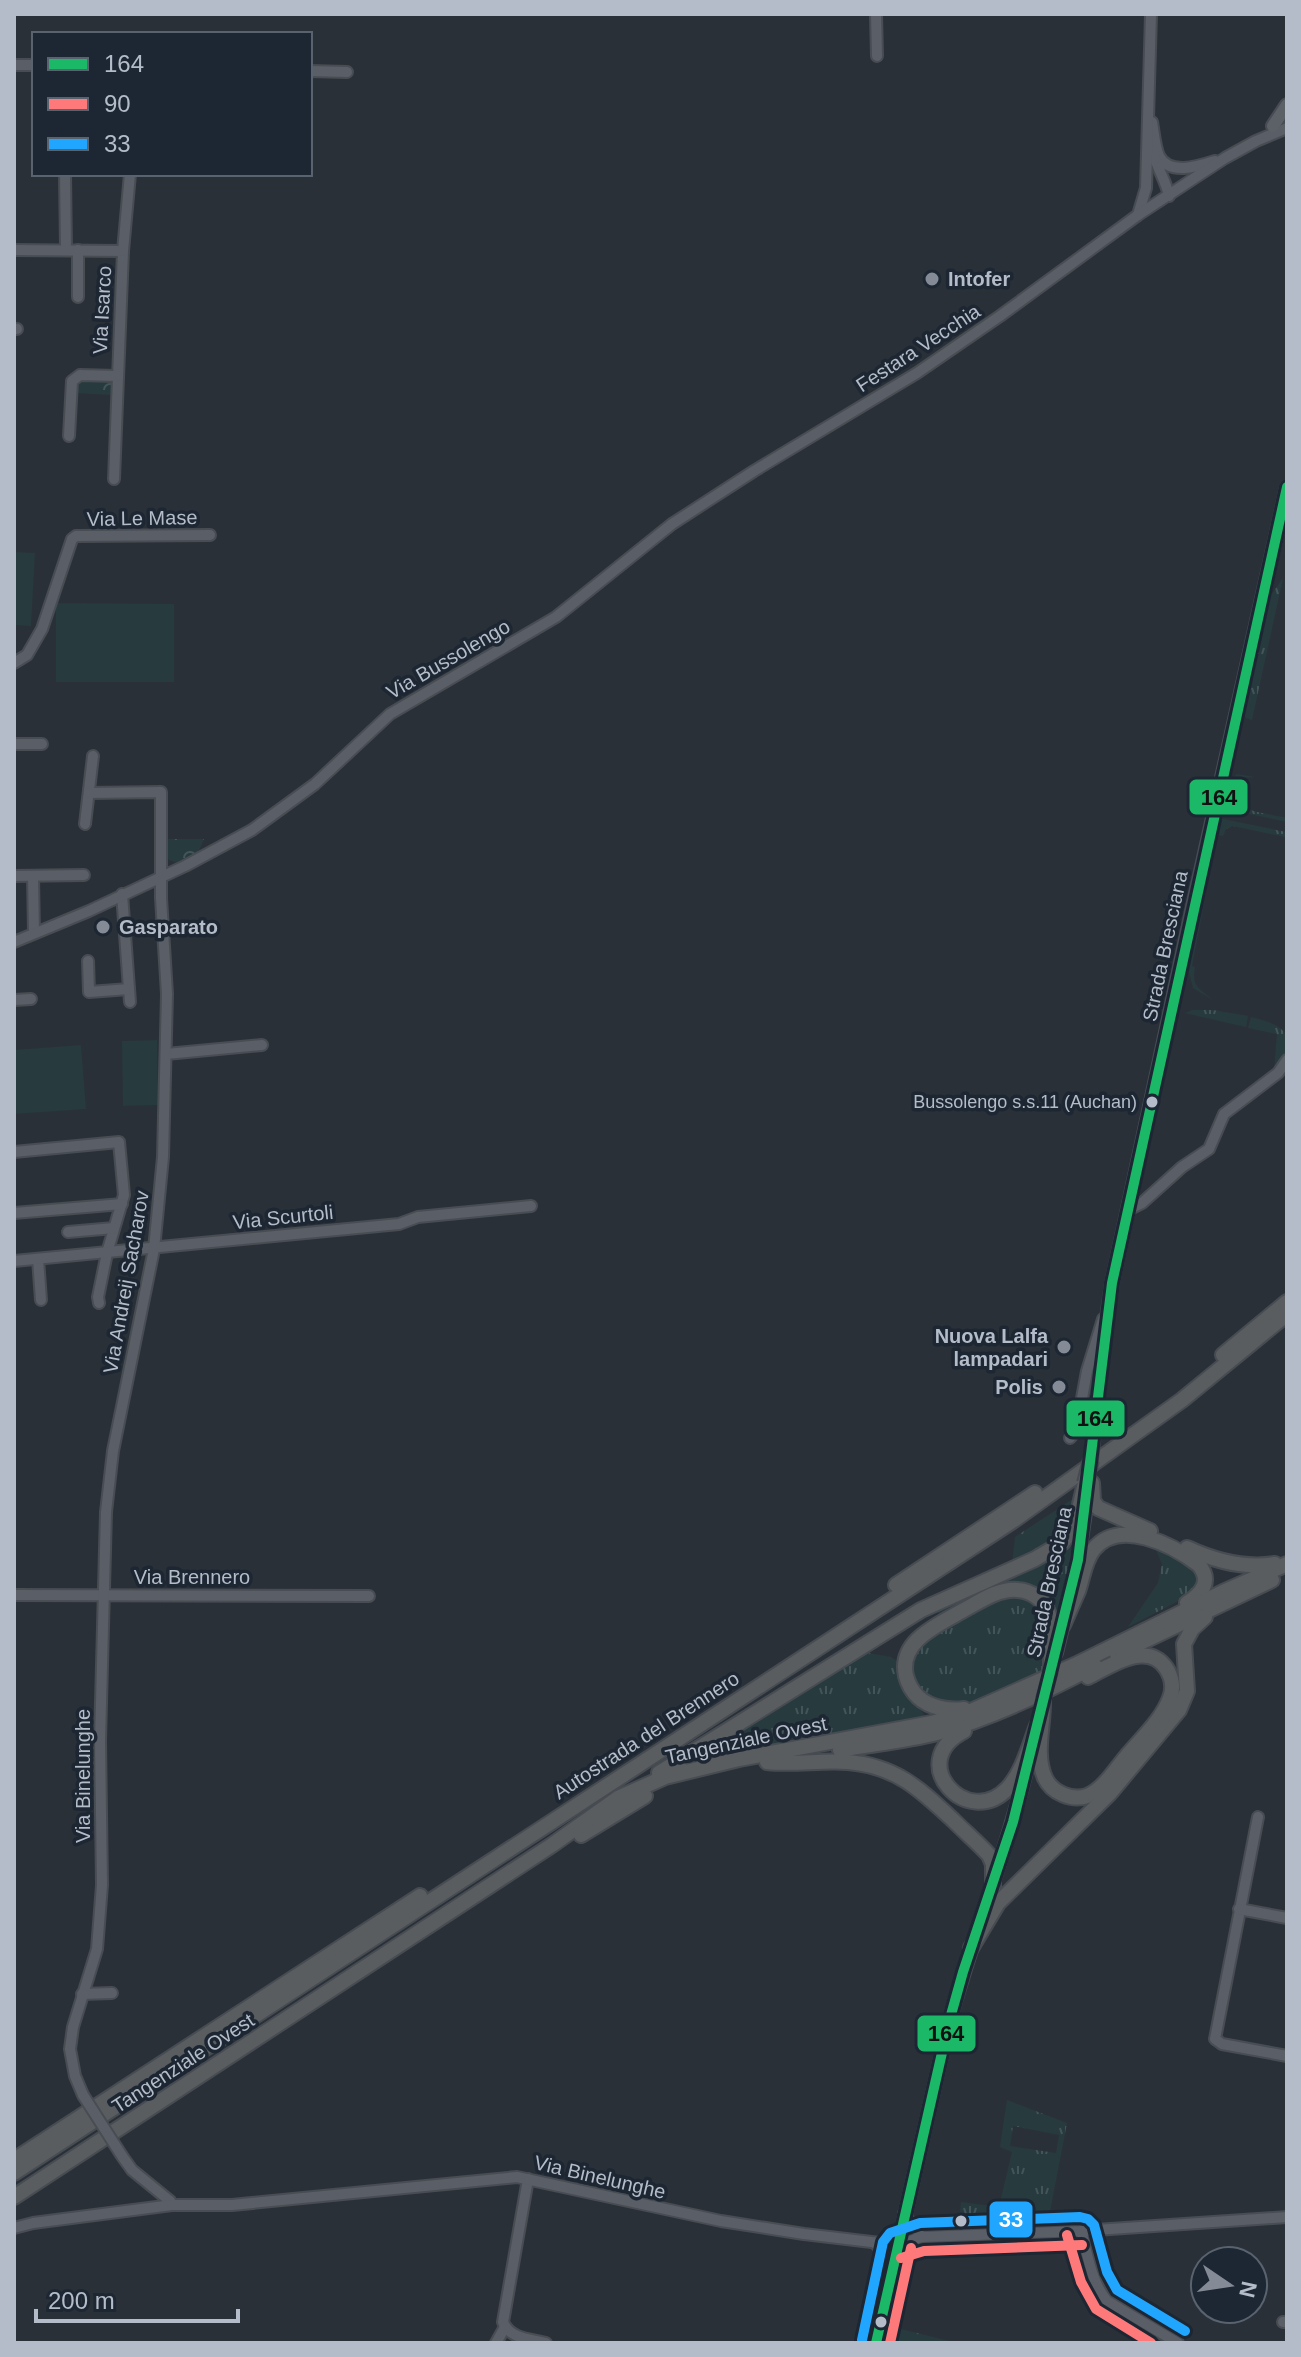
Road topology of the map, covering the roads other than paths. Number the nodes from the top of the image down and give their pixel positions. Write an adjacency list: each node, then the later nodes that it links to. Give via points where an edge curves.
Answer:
1 (876, 14): 3 (street)
2 (1151, 14): 7 (street)
3 (877, 56)
4 (312, 71): 5 (street)
5 (347, 72)
6 (1287, 105): 9 (main road)
7 (1149, 109): 12 (street, via 1160,157 1168,165 1191,168); 13 (street); 16 (street, via 1155,161)
8 (1287, 116): 9 (street, Festara Vecchia)
9 (1273, 126): 11 (street, Festara Vecchia)
10 (1287, 128): 11 (street, Festara Vecchia)
11 (1256, 141): 12 (street, Festara Vecchia)
12 (1225, 158): 16 (street, Festara Vecchia)
13 (1146, 169): 16 (street, via 1151,184); 17 (street)
14 (65, 176): 19 (street)
15 (130, 176): 21 (street)
16 (1169, 196): 17 (street, Festara Vecchia)
17 (1138, 215): 25 (street, Festara Vecchia, via 917,373)
18 (14, 250): 19 (street, Via Isarco)
19 (66, 250): 20 (street, Via Isarco)
20 (78, 250): 21 (street, Via Isarco); 22 (street)
21 (123, 251): 23 (street, Via Isarco)
22 (78, 297)
23 (117, 376): 24 (street, via 74,377); 26 (street, Via Isarco)
24 (69, 436)
25 (754, 471): 38 (street, Via Bussolengo, via 672,524 556,617 390,714 315,784 252,830)
26 (114, 479)
27 (1287, 487): 53 (main road, Strada Bresciana)
28 (210, 535): 29 (street, Via Le Mase, via 76,536 42,629 27,655)
29 (14, 663)
30 (14, 744): 31 (street)
31 (42, 744)
32 (93, 756): 33 (street)
33 (89, 793): 34 (street); 38 (street, Via Andreij Sacharov, via 161,792)
34 (85, 824)
35 (84, 875): 37 (street)
36 (14, 876): 37 (street)
37 (33, 876): 40 (street)
38 (161, 878): 39 (street, Via Bussolengo); 48 (street, Via Andreij Sacharov)
39 (122, 894): 40 (street, Via Bussolengo); 43 (street)
40 (34, 933): 41 (street, Via Bussolengo)
41 (14, 942)
42 (88, 961): 43 (street, via 89,992)
43 (129, 989): 46 (street)
44 (31, 999): 45 (street)
45 (14, 1000)
46 (130, 1002)
47 (262, 1045): 48 (street)
48 (166, 1054): 57 (street, Via Andreij Sacharov)
49 (1287, 1060): 53 (street, via 1276,1075 1224,1114 1209,1149)
50 (14, 1152): 51 (street, via 119,1142)
51 (122, 1204): 54 (street); 55 (street)
52 (531, 1206): 57 (street, Via Scurtoli)
53 (1128, 1210): 62 (main road, Strada Bresciana)
54 (14, 1213)
55 (114, 1228): 56 (street); 58 (street)
56 (68, 1232)
57 (154, 1249): 58 (street, Via Scurtoli); 72 (street, Via Andreij Sacharov, via 113,1451)
58 (107, 1253): 59 (street, Via Scurtoli); 64 (street)
59 (38, 1259): 60 (street, Via Scurtoli); 61 (street)
60 (14, 1261)
61 (41, 1300)
62 (1109, 1302): 66 (street); 67 (main road, Strada Bresciana, bridge)
63 (1287, 1302): 91 (highway, Autostrada del Brennero, via 1183,1389 1022,1502)
64 (99, 1303)
65 (1287, 1314): 92 (highway, Autostrada del Brennero, via 1182,1400 1014,1520)
66 (1070, 1438)
67 (1091, 1460): 68 (highway, bridge)
68 (1089, 1483): 69 (highway, via 1098,1508 1204,1556 1250,1566); 75 (main road, Strada Bresciana); 82 (highway, via 1075,1526 1057,1547 921,1610)
69 (1287, 1563): 76 (highway, Tangenziale Ovest)
70 (1287, 1574): 71 (highway, Tangenziale Ovest)
71 (1268, 1582): 77 (highway, Tangenziale Ovest); 87 (highway, via 1192,1629 1184,1644 1187,1691 1179,1710 1101,1802 998,1903)
72 (103, 1594): 73 (street, Via Brennero); 74 (street, Via Brennero); 89 (street, Via Binelunghe, via 102,1885 97,1949)
73 (14, 1595)
74 (369, 1596)
75 (1063, 1625): 76 (highway, via 1091,1554 1112,1536 1147,1537 1204,1571 1205,1584 1197,1597); 77 (main road, Strada Bresciana)
76 (1075, 1665): 77 (highway, Tangenziale Ovest)
77 (1050, 1670): 77 (highway, via 967,1709 951,1710 918,1697 905,1665 927,1631 987,1597 1013,1589 1030,1593 1045,1606 1051,1623); 78 (main road, Strada Bresciana, bridge); 79 (highway, Tangenziale Ovest); 80 (highway, via 1086,1678 1127,1658 1145,1656 1164,1666 1172,1688 1151,1727 1106,1782 1085,1796 1064,1795 1048,1783); 82 (highway, Tangenziale Ovest, via 969,1712 932,1723 708,1765)
78 (1043, 1699): 80 (highway)
79 (1015, 1704): 80 (highway, via 942,1749 942,1777 951,1791 975,1802 1002,1794 1019,1772); 81 (highway, Tangenziale Ovest, via 932,1734)
80 (1039, 1728): 84 (main road)
81 (767, 1762): 84 (highway, via 849,1762 910,1782 989,1855); 96 (highway, Tangenziale Ovest, via 668,1786 638,1799)
82 (618, 1798): 94 (highway, Tangenziale Ovest)
83 (1258, 1817): 85 (street)
84 (993, 1887): 87 (main road)
85 (1239, 1909): 86 (street); 90 (street, via 1215,2039)
86 (1287, 1918)
87 (971, 1948): 97 (main road)
88 (112, 1993): 89 (street)
89 (82, 1994): 95 (street, Via Binelunghe, bridge, via 70,2049 83,2095 132,2170)
90 (1287, 2056)
91 (14, 2160)
92 (14, 2173)
93 (528, 2179): 95 (street, Via Binelunghe, via 232,2205); 102 (street, Via Binelunghe, via 721,2221); 106 (street, via 503,2313)
94 (14, 2197)
95 (172, 2205): 99 (street, Via Binelunghe)
96 (14, 2206)
97 (904, 2213): 101 (street); 103 (main road)
98 (1287, 2217): 100 (street)
99 (14, 2228)
100 (1081, 2231): 101 (street); 111 (street, via 1099,2292)
101 (922, 2237): 103 (street)
102 (875, 2243): 103 (street, Via Binelunghe); 104 (street)
103 (897, 2245): 104 (main road)
104 (892, 2272): 105 (main road)
105 (876, 2322): 109 (street); 110 (main road)
106 (505, 2327): 107 (street); 108 (street, via 516,2336)
107 (496, 2343)
108 (546, 2343)
109 (867, 2343)
110 (876, 2343)
111 (1178, 2343)

